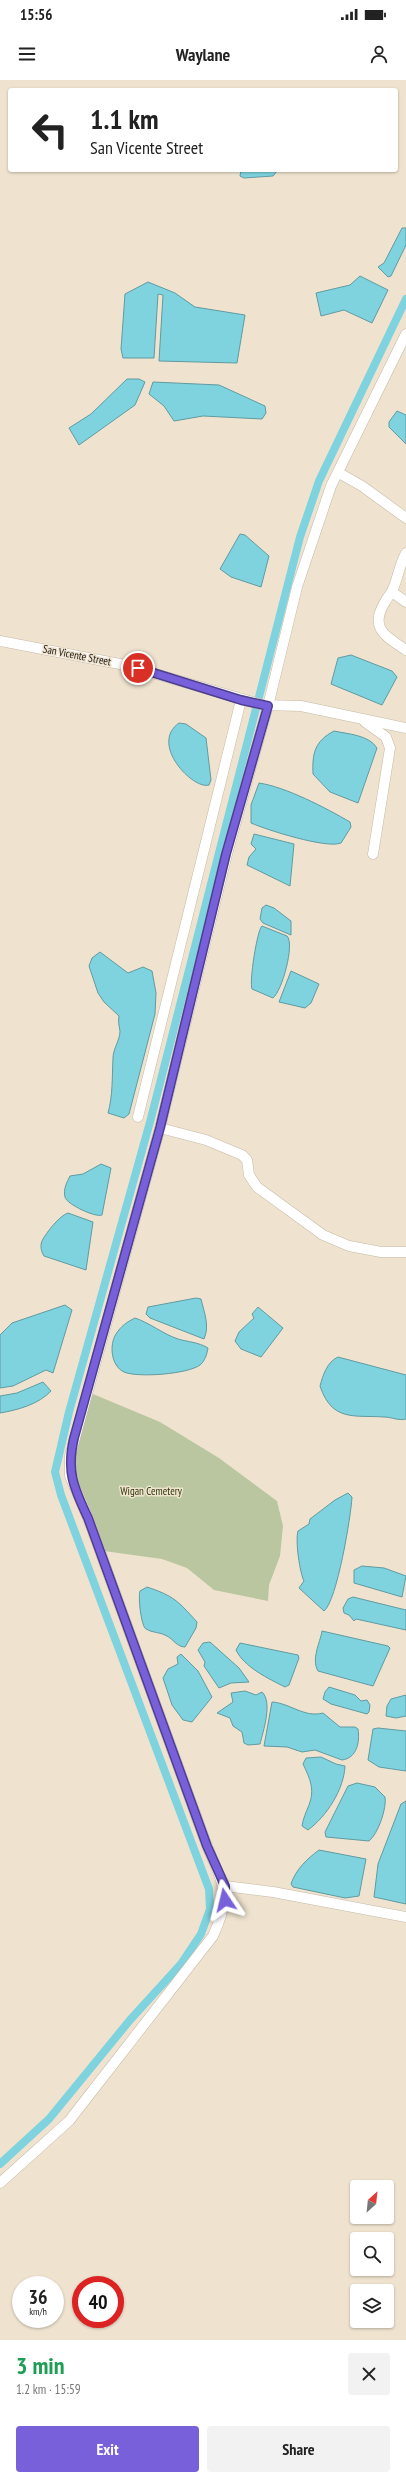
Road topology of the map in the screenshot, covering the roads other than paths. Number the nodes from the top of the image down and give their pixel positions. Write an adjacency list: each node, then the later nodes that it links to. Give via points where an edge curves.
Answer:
1 (406, 334): 2 (street)
2 (339, 473): 3 (street, via 362,486); 10 (street, via 323,506 297,587)
3 (406, 518)
4 (406, 553): 5 (street)
5 (392, 592): 6 (street); 8 (street, via 380,612 380,629 387,638)
6 (406, 602)
7 (0, 641): 9 (street, San Vicente Street, via 125,665)
8 (406, 650)
9 (245, 701): 10 (street, San Vicente Street); 14 (street)
10 (266, 706): 11 (street, San Vicente Street, via 301,706 351,715); 15 (street, via 226,854)
11 (361, 720): 12 (street); 13 (street, via 386,737 390,748)
12 (406, 728)
13 (373, 854)
14 (138, 1117)
15 (160, 1128): 16 (street, via 206,1140 242,1155 247,1160 249,1175 256,1187 338,1243 381,1252); 17 (street, via 74,1438 69,1466 70,1476 91,1526 207,1846)
16 (406, 1252)
17 (225, 1886): 18 (street, via 273,1892); 19 (street, via 225,1900 220,1920 196,1959 69,2121)
18 (406, 1917)
19 (0, 2183)

